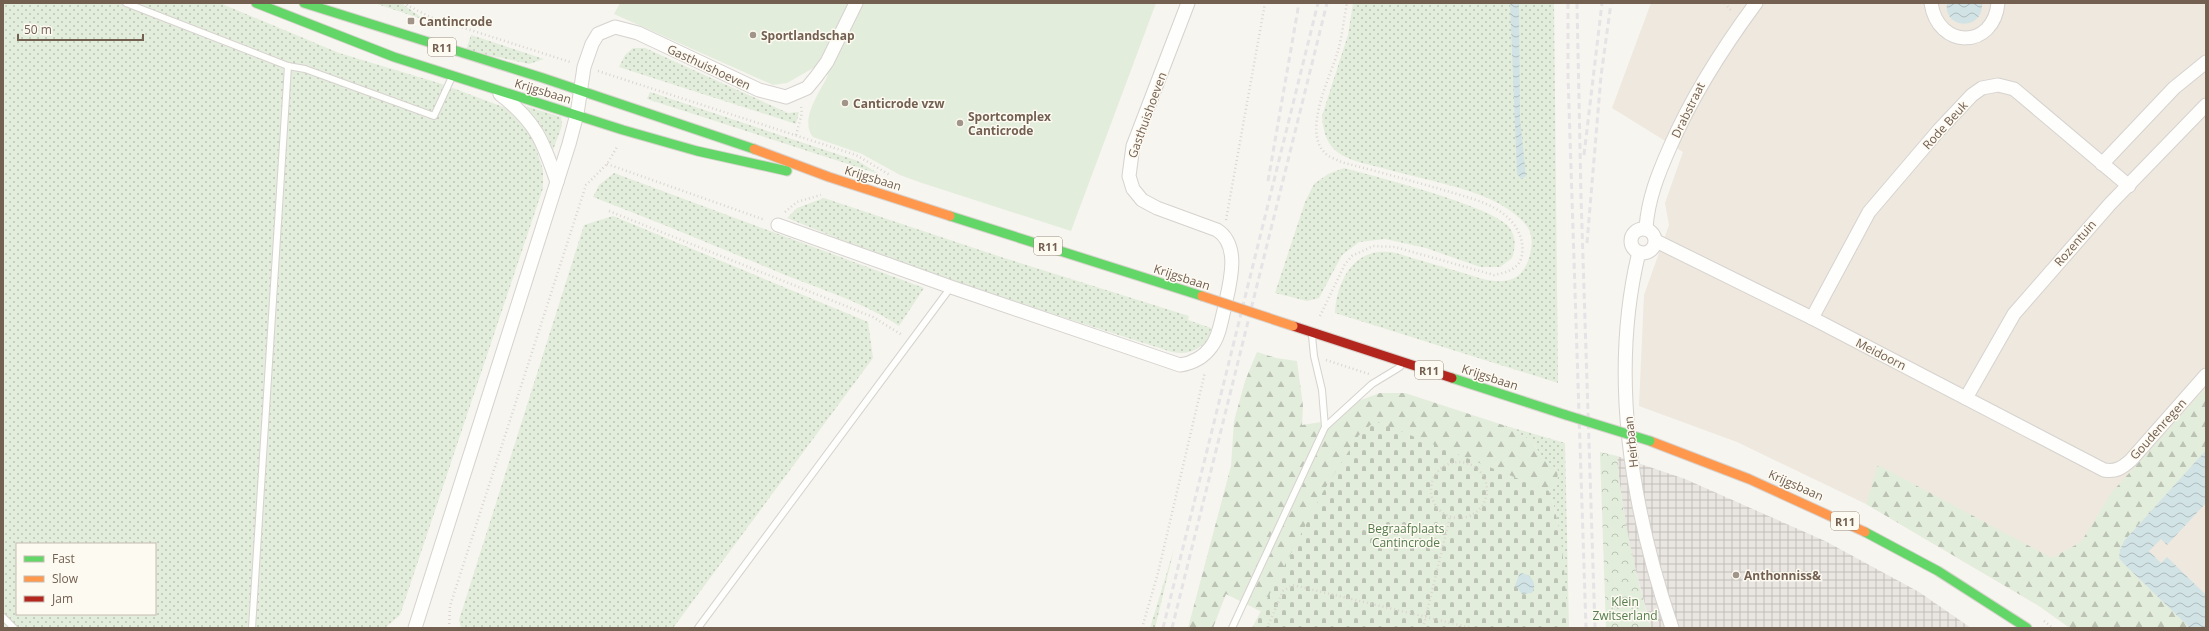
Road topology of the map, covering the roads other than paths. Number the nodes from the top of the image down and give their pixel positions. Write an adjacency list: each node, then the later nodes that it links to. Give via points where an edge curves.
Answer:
1 (126, 3): 10 (lane)
2 (256, 3): 11 (main road, Krijgsbaan / R11, via 346,40)
3 (304, 3): 13 (main road, Krijgsbaan / R11)
4 (856, 3): 13 (street, Gasthuishoeven, via 827,62 807,88 798,94 786,97 759,90 638,33 615,27 598,34 592,44 584,67)
5 (1188, 3): 24 (street, Gasthuishoeven, via 1133,146 1129,176 1133,189 1142,200 1157,208 1206,224 1223,234 1230,251 1231,276 1218,336 1211,347 1198,360 1180,365)
6 (1756, 3): 21 (street, Drabstraat, via 1716,58 1688,108 1652,192)
7 (1998, 3): 8 (street, via 1997,16 1987,30 1970,38 1956,38 1942,28)
8 (1930, 4)
9 (2206, 62): 16 (street, via 2174,88)
10 (288, 66): 11 (lane, via 305,69 434,116); 34 (lane)
11 (452, 75): 12 (main road, Krijgsbaan / R11)
12 (491, 87): 15 (main road, Krijgsbaan / R11); 18 (street, via 514,105 533,125)
13 (580, 91): 15 (street, Gasthuishoeven); 17 (main road, Krijgsbaan / R11, via 787,160)
14 (2206, 105): 19 (street, Rozentuin)
15 (577, 114): 17 (main road, Krijgsbaan / R11, via 697,151 775,170); 18 (street, Gasthuishoeven)
16 (2102, 164): 19 (street, Rode Beuk); 25 (street, Rode Beuk, via 2014,90 1998,85 1982,88 1939,130 1869,212)
17 (829, 177): 26 (main road, Krijgsbaan / R11, bridge)
18 (557, 182): 35 (street, Gasthuishoeven)
19 (2129, 186): 29 (street, Rozentuin, via 2110,204 2014,314)
20 (778, 225): 24 (street)
21 (1646, 228): 22 (street, via 1653,233); 23 (street, via 1638,229 1633,234 1633,248)
22 (1656, 241): 23 (street, via 1647,253); 25 (street, Meidoorn)
23 (1639, 252): 38 (street, Heirbaan, via 1630,288 1627,336 1628,426 1639,507 1650,555)
24 (951, 287): 36 (lane)
25 (1812, 318): 29 (street, Meidoorn)
26 (1312, 332): 27 (main road, Krijgsbaan / R11); 30 (lane, via 1314,356 1322,390)
27 (1407, 363): 30 (lane, via 1372,384); 39 (main road, Krijgsbaan / R11, bridge, via 1650,441 1815,506 1927,565)
28 (2206, 375): 31 (street, Goudenregen, via 2131,460 2122,468)
29 (1966, 398): 31 (street, Meidoorn)
30 (1325, 427): 37 (lane)
31 (2104, 470)
32 (3, 617): 33 (lane)
33 (14, 628)
34 (252, 628)
35 (415, 628)
36 (698, 628)
37 (1232, 628)
38 (1672, 628)
39 (2026, 628)

